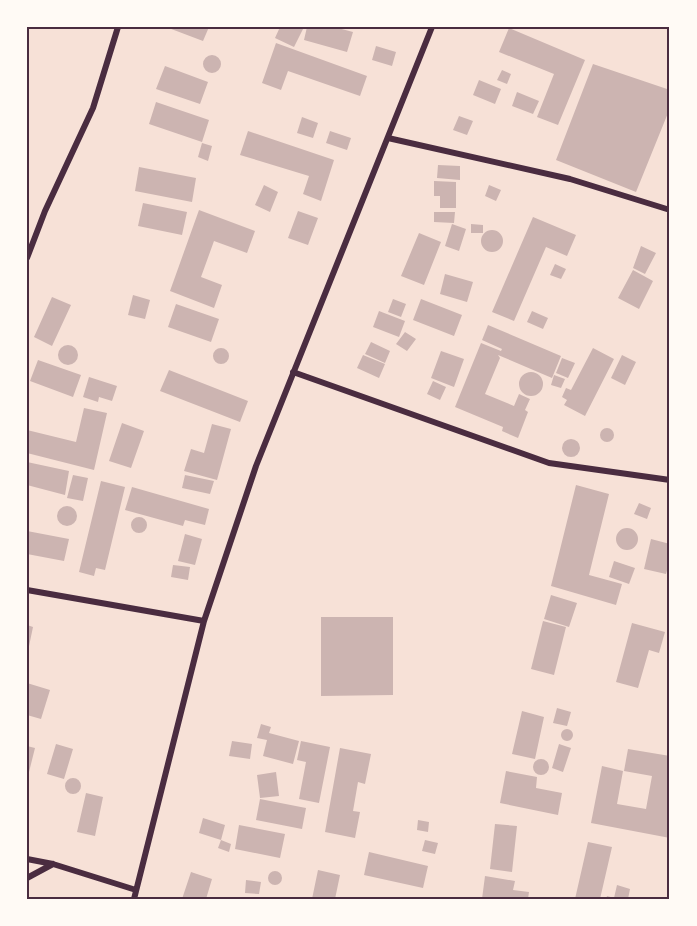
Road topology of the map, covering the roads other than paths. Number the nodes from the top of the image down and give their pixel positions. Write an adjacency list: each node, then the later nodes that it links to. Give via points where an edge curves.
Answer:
1 (118, 27): 5 (street, via 93,108)
2 (432, 27): 3 (street)
3 (388, 138): 4 (street, via 570,179); 6 (street)
4 (670, 210)
5 (27, 258)
6 (293, 372): 7 (street, via 549,463); 9 (street, via 256,466)
7 (670, 480)
8 (27, 590): 9 (street)
9 (204, 621): 13 (street)
10 (27, 859): 11 (street)
11 (53, 864): 12 (street); 13 (street)
12 (27, 878)
13 (136, 890): 14 (street)
14 (134, 899)

